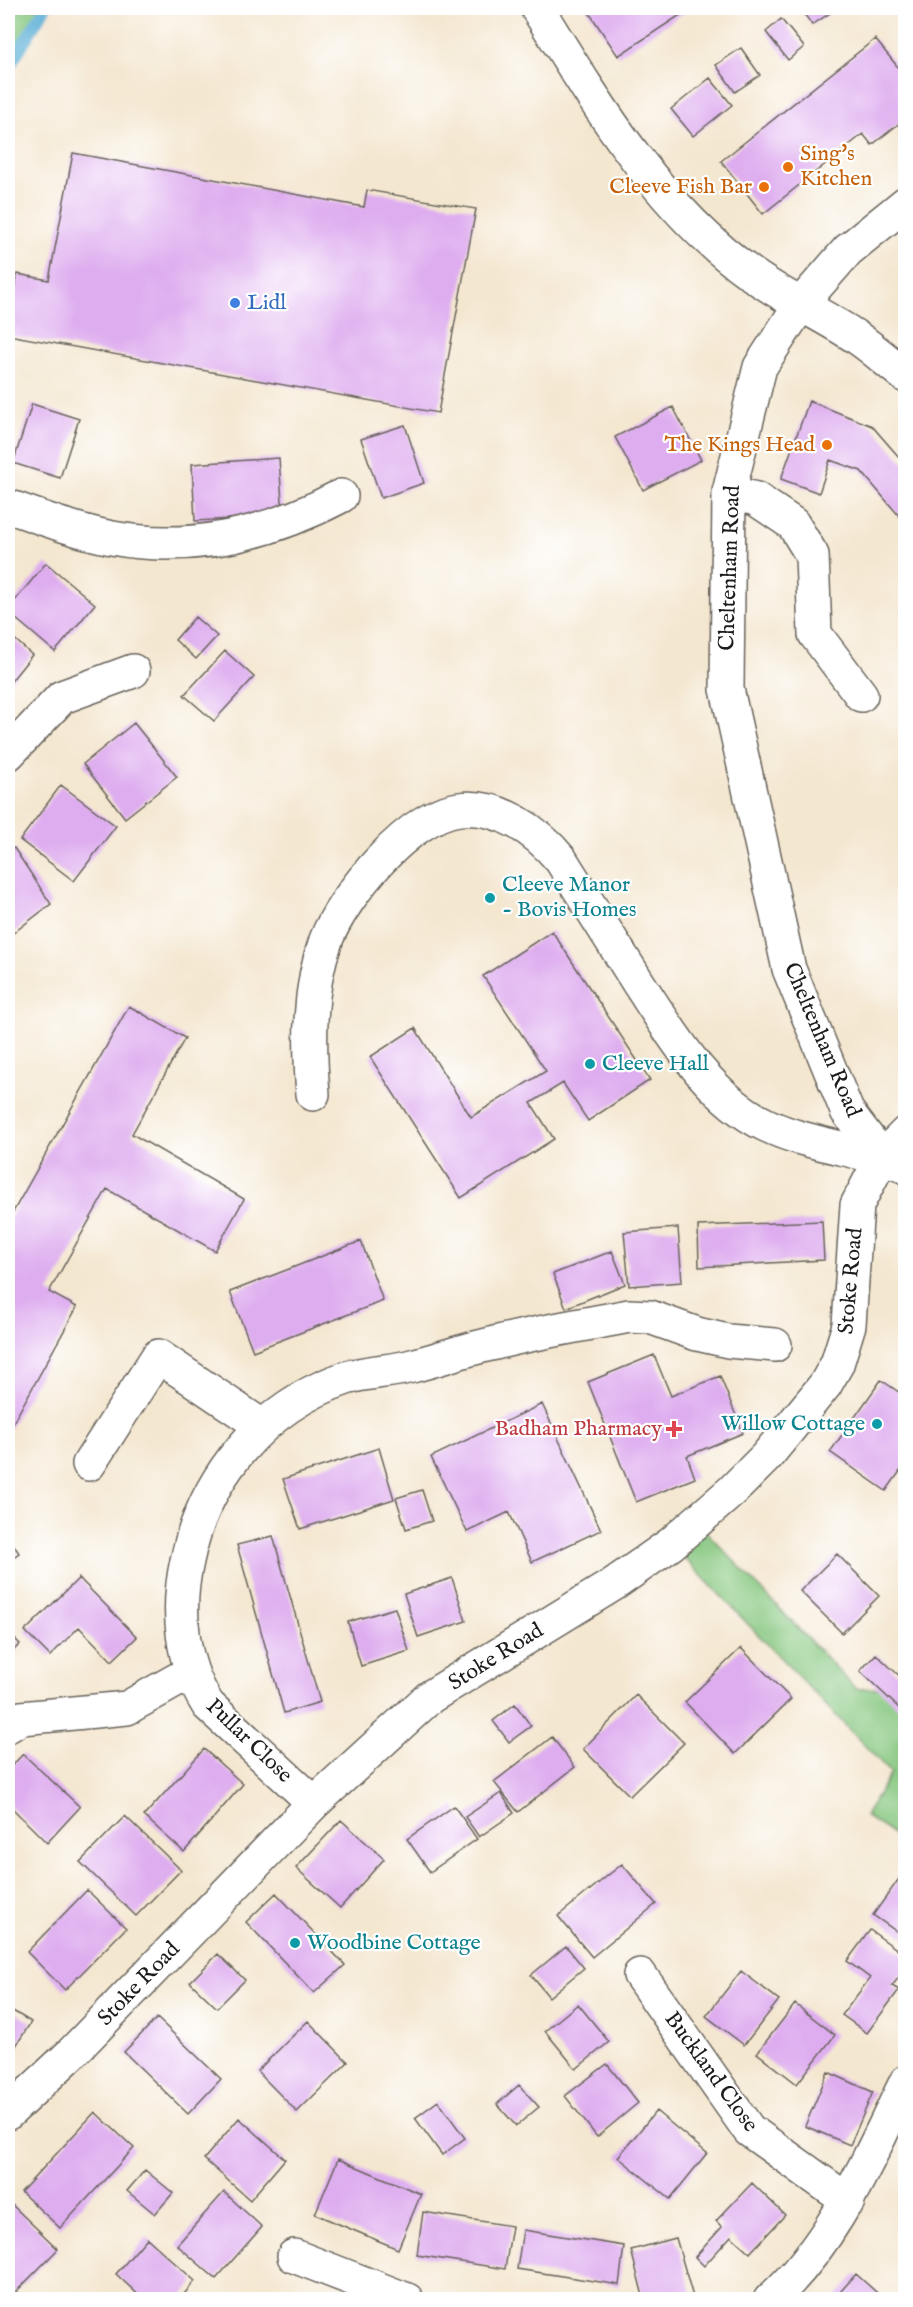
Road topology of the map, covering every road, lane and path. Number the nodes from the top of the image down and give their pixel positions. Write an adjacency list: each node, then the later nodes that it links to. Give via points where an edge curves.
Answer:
1 (537, 8): 3 (street, via 651,177 695,226 748,272)
2 (906, 203): 3 (street, Cheltenham Road, via 848,250)
3 (800, 305): 4 (street, via 859,339); 5 (street, Cheltenham Road, via 760,368)
4 (906, 376)
5 (729, 492): 9 (street, via 756,499 792,524 812,555 814,634); 13 (street, Cheltenham Road, via 727,689 789,969 848,1112)
6 (341, 496): 7 (street, via 267,529 189,543 113,538)
7 (8, 506)
8 (134, 671): 10 (street, via 62,697)
9 (861, 695)
10 (8, 754)
11 (313, 1094): 13 (street, via 311,1032 315,984 336,918 366,875 408,835 433,818 458,809 480,810 523,825 549,845 681,1047 726,1097 750,1116 781,1131)
12 (906, 1133): 13 (street, Stoke Road)
13 (894, 1162): 19 (street, Stoke Road, via 857,1206 849,1325 837,1365 766,1457 697,1522 633,1570 430,1697)
14 (775, 1345): 15 (street, Pullar Close, via 728,1341 650,1317 628,1316 345,1378 306,1396)
15 (262, 1426): 16 (street, via 158,1356); 17 (street, Pullar Close, via 218,1479 191,1541 182,1606)
16 (89, 1464)
17 (191, 1672): 18 (street, via 128,1708 21,1718); 19 (street, Pullar Close, via 220,1719)
18 (8, 1726)
19 (314, 1803): 22 (street, Stoke Road, via 70,2055)
20 (640, 1975): 23 (street, Buckland Close, via 749,2130)
21 (906, 2082): 23 (street)
22 (8, 2113)
23 (848, 2201): 26 (street, via 794,2279)
24 (294, 2256): 25 (street)
25 (407, 2300)
26 (770, 2300)

